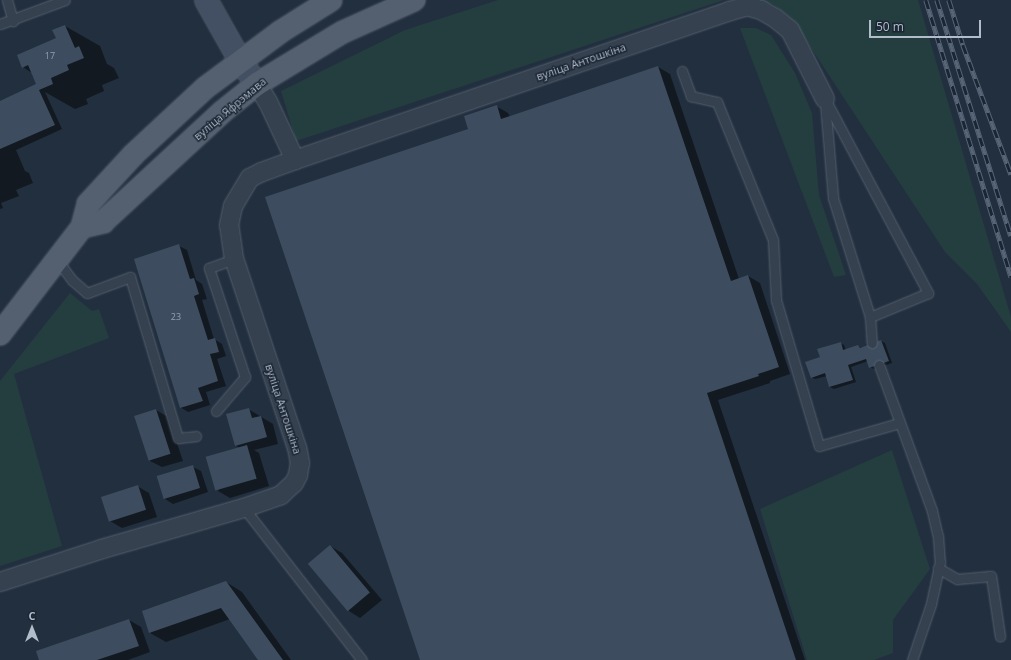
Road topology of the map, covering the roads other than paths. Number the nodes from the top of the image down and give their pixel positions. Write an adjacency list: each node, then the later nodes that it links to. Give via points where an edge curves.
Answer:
1 (7, 0): 6 (lane)
2 (65, 0): 6 (lane)
3 (206, 0): 8 (street)
4 (331, 0): 8 (main road, via 280,32)
5 (414, 0): 10 (main road, вуліца Яфрэмава, via 343,32)
6 (13, 21): 7 (lane)
7 (0, 24)
8 (242, 62): 10 (street); 13 (main road, via 205,88 133,155 88,204)
9 (682, 71): 21 (lane, via 691,96 716,102 774,240 776,300 819,446)
10 (257, 84): 12 (street); 13 (main road, вуліца Яфрэмава, via 222,112 103,222)
11 (825, 99): 12 (street, вуліца Антошкіна, via 790,30 761,10 747,6); 16 (lane, via 833,198); 16 (lane, via 928,293)
12 (295, 160): 15 (street, вуліца Антошкіна, via 250,178 241,192 233,206 230,225)
13 (82, 226): 14 (main road)
14 (56, 259): 17 (main road); 22 (lane, via 72,280 87,293 130,277 178,438)
15 (234, 259): 20 (lane, via 209,268 245,377); 23 (street, вуліца Антошкіна, via 300,463 294,483 281,495)
16 (870, 317): 18 (lane)
17 (0, 334)
18 (872, 343)
19 (879, 364): 21 (lane)
20 (216, 411)
21 (900, 423): 24 (lane, via 932,511 938,536)
22 (196, 436)
23 (244, 508): 25 (street, вуліца Антошкіна); 27 (lane)
24 (938, 568): 26 (lane, via 957,579 991,576); 28 (lane, via 931,604)
25 (0, 582)
26 (1000, 636)
27 (362, 660)
28 (912, 660)

